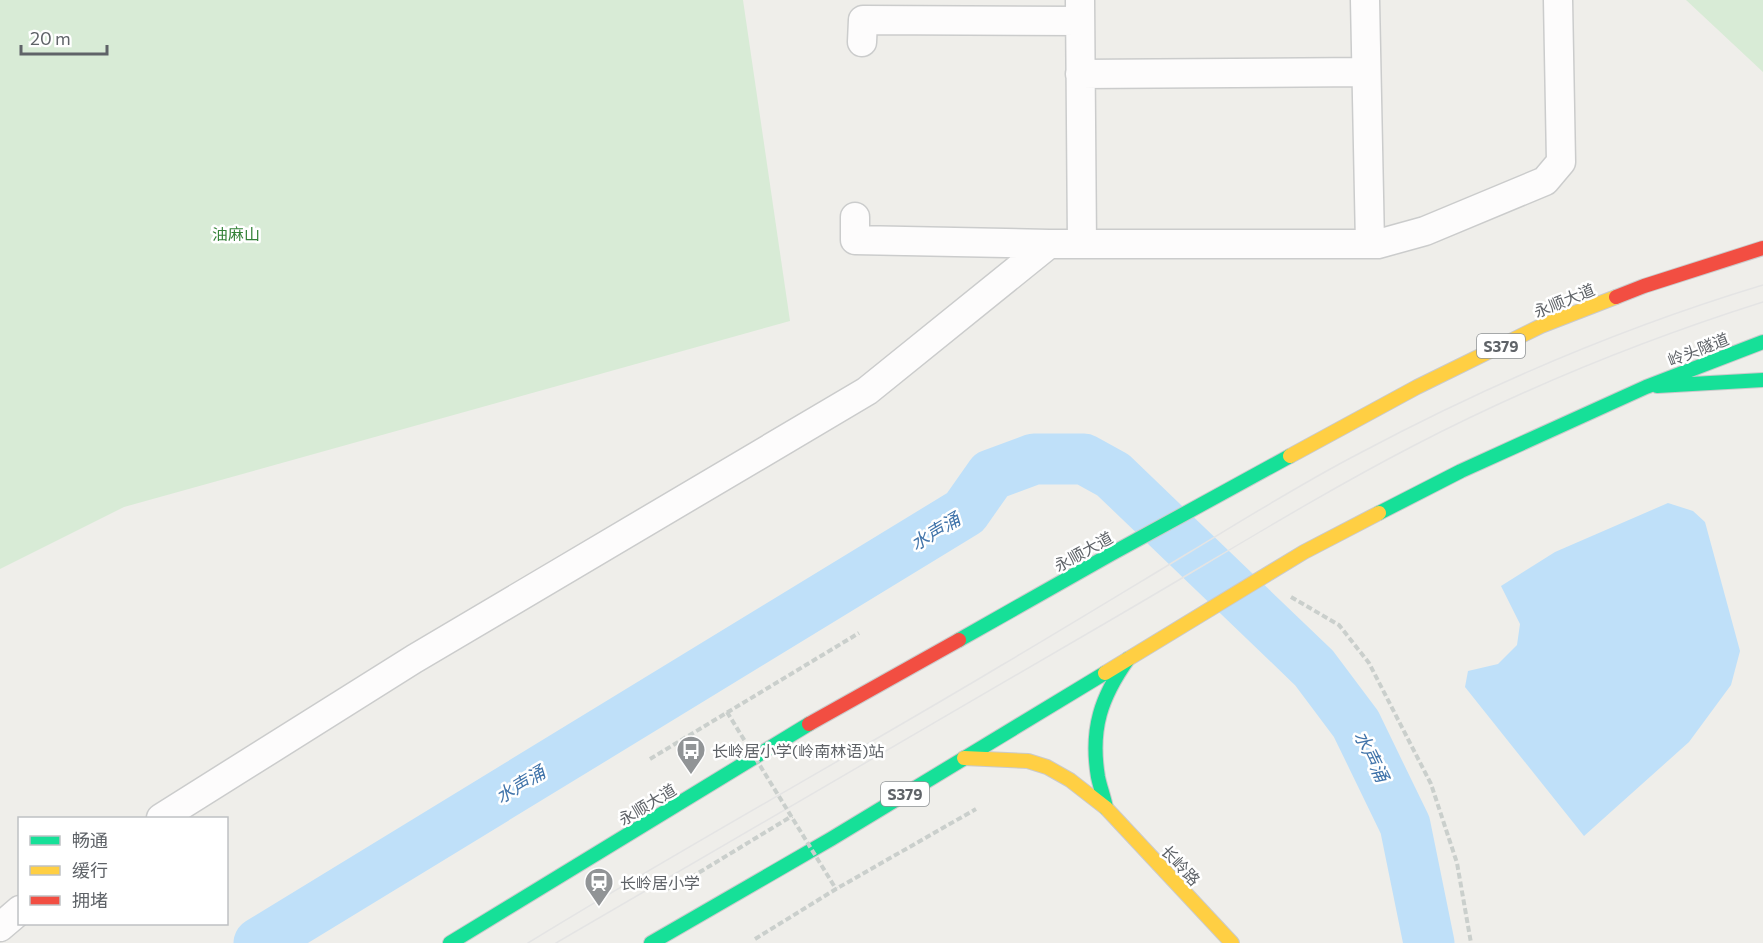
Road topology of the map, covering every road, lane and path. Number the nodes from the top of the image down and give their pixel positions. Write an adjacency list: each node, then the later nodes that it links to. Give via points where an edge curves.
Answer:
1 (1365, 0): 5 (street)
2 (1558, 0): 10 (street, via 1561,162 1545,181 1518,193 1425,231)
3 (1080, 10): 4 (street, via 863,20); 6 (street)
4 (862, 42)
5 (1366, 72): 6 (street); 10 (street)
6 (1080, 74): 9 (street)
7 (855, 217): 8 (street, via 855,240)
8 (1049, 244): 9 (street); 24 (street, via 867,391 414,659)
9 (1082, 244): 10 (street)
10 (1370, 244)
11 (1763, 248): 30 (main road, 永顺大道 / S379, via 1644,286 1541,326 1417,387 808,725)
12 (1763, 342): 14 (main road, 岭头隧道 / S379)
13 (1763, 380): 14 (main road, S379)
14 (1646, 387): 17 (main road, S379, via 1461,471 1304,552)
15 (1285, 593): 33 (path, via 1339,625 1369,663 1431,784 1457,863)
16 (859, 633): 18 (path)
17 (1128, 659): 19 (main road, S379); 21 (main road, via 1108,690 1098,729 1098,779)
18 (727, 712): 20 (path); 23 (path, bridge)
19 (964, 758): 21 (main road, 长岭路, via 1028,761 1047,767); 31 (main road, S379)
20 (650, 759)
21 (1106, 808): 32 (main road, 长岭路)
22 (976, 809): 26 (path)
23 (792, 816): 25 (path); 26 (path, bridge)
24 (163, 817)
25 (667, 889)
26 (836, 889): 29 (path)
27 (18, 912): 28 (street)
28 (0, 927)
29 (755, 939)
30 (450, 943)
31 (651, 943)
32 (1232, 943)
33 (1471, 943)

